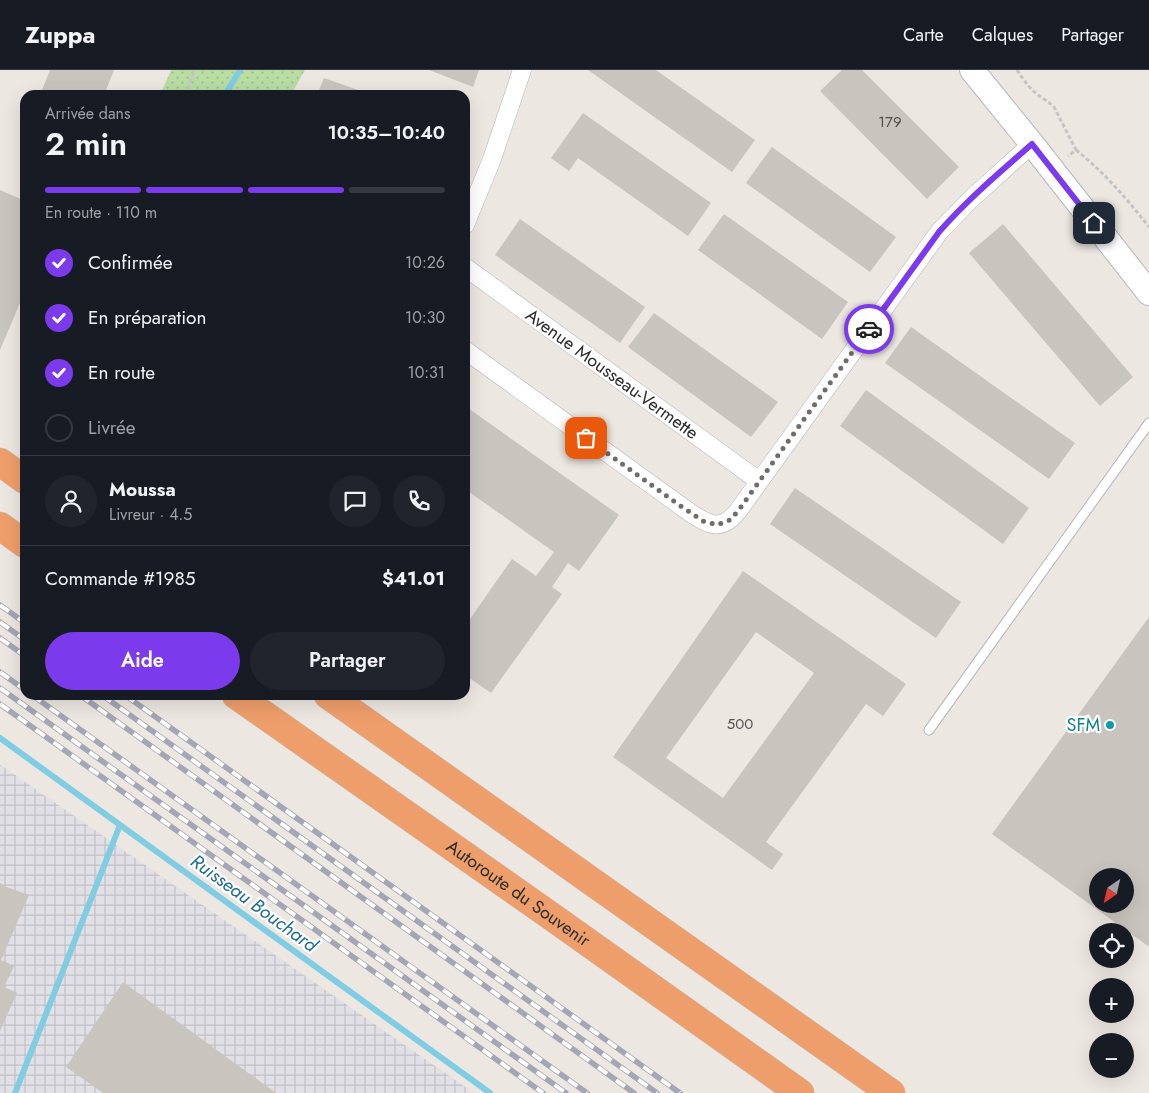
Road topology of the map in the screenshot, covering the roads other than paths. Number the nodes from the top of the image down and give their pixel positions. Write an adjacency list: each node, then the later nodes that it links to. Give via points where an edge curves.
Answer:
1 (522, 70): 4 (street)
2 (972, 70): 3 (main road)
3 (1032, 144): 6 (main road); 11 (street, via 939,232)
4 (470, 213)
5 (470, 271): 11 (street, Avenue Mousseau-Vermette)
6 (1149, 293)
7 (470, 354): 11 (street, via 708,523 717,525 730,520)
8 (1149, 423): 16 (lane)
9 (0, 462): 10 (highway)
10 (20, 476)
11 (759, 481)
12 (0, 526): 13 (highway)
13 (20, 540)
14 (243, 700): 17 (highway, Autoroute du Souvenir)
15 (335, 700): 18 (highway)
16 (929, 730)
17 (800, 1093)
18 (891, 1093)

